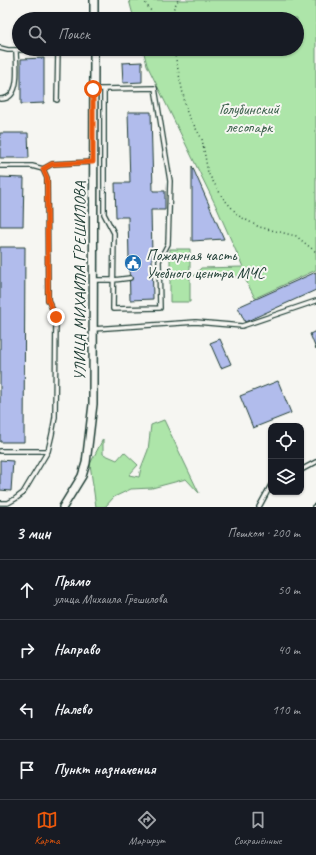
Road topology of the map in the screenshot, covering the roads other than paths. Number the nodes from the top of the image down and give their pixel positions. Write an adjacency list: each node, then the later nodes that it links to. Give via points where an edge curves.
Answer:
1 (94, 0): 2 (street)
2 (94, 12)
3 (0, 48): 4 (lane)
4 (12, 50)
5 (16, 56): 10 (lane, via 16,89 5,99)
6 (58, 56): 11 (lane)
7 (94, 56): 8 (street, УЛИЦА МИХАИЛА ГРЕШИЛОВА)
8 (93, 89): 9 (lane); 12 (street, УЛИЦА МИХАИЛА ГРЕШИЛОВА)
9 (104, 89): 17 (lane, via 104,214 114,234); 17 (lane, via 155,88 170,181 168,244 159,261 160,308 113,309)
10 (0, 99)
11 (57, 100)
12 (93, 162): 14 (lane, via 52,164); 16 (street, УЛИЦА МИХАИЛА ГРЕШИЛОВА)
13 (0, 166): 14 (lane, via 32,166)
14 (43, 169): 21 (lane, via 47,178 48,300 56,317 55,417)
15 (130, 278): 17 (lane)
16 (93, 280): 17 (lane); 19 (street, УЛИЦА МИХАИЛА ГРЕШИЛОВА)
17 (114, 280)
18 (316, 300): 19 (lane, via 242,326 196,322)
19 (93, 329): 26 (street, УЛИЦА МИХАИЛА ГРЕШИЛОВА, via 93,404 86,463 76,488)
20 (0, 451): 21 (lane)
21 (48, 451): 25 (lane, via 23,493 11,501)
22 (316, 462): 23 (lane)
23 (304, 468)
24 (268, 490): 27 (lane)
25 (0, 503)
26 (63, 507)
27 (259, 507)

